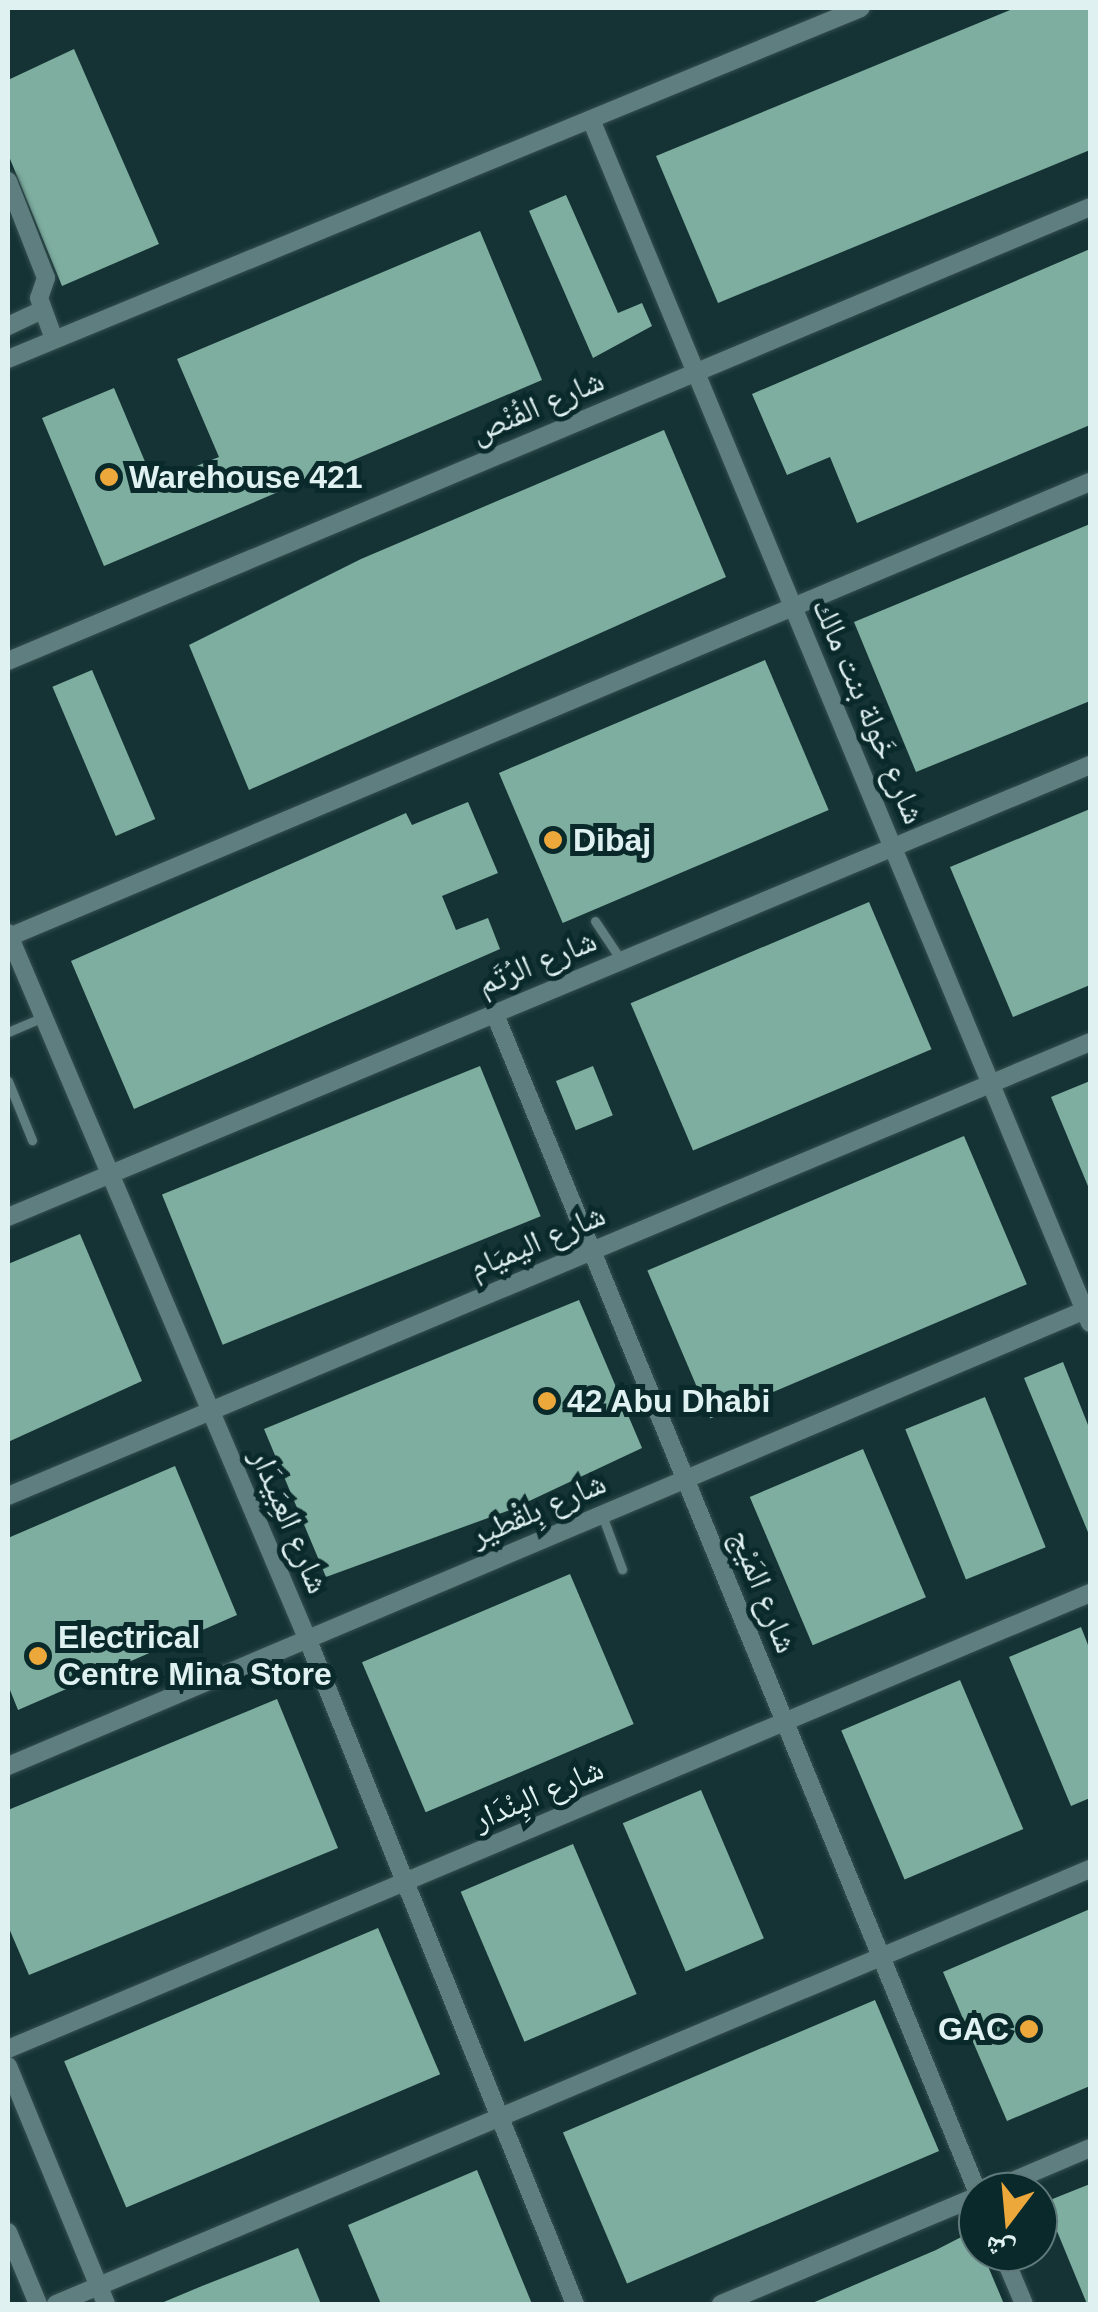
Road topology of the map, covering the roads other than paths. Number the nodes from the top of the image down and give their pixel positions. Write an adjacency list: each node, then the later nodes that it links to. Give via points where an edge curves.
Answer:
1 (861, 8): 2 (street)
2 (592, 122): 7 (street); 9 (street, شارع خَولة بنت مالك)
3 (8, 181): 5 (street, via 46,278)
4 (1090, 207): 9 (street, شارع الفُنْص)
5 (42, 310): 6 (street); 7 (street)
6 (8, 326)
7 (54, 339): 8 (street)
8 (8, 360)
9 (696, 372): 11 (street, شارع خَولة بنت مالك); 12 (street, شارع الفُنْص)
10 (1090, 482): 11 (street)
11 (794, 607): 14 (street, شارع خَولة بنت مالك); 16 (street)
12 (8, 661)
13 (1090, 764): 14 (street, شارع الرُتَم)
14 (893, 847): 17 (street, شارع الرُتَم); 23 (street, شارع خَولة بنت مالك)
15 (595, 921): 17 (lane)
16 (8, 935): 19 (street, شارع العِبَيدَار)
17 (621, 960): 18 (street, شارع الرُتَم)
18 (494, 1012): 25 (street, شارع الرُتَم); 27 (street, شارع المَيْج)
19 (43, 1017): 20 (lane); 25 (street, شارع العِبَيدَار)
20 (8, 1032)
21 (1090, 1042): 23 (street, شارع اليميَام)
22 (8, 1081): 24 (lane)
23 (991, 1082): 27 (street, شارع اليميَام); 28 (street, شارع خَولة بنت مالك)
24 (32, 1140)
25 (109, 1174): 26 (street, شارع الرُتَم); 29 (street, شارع العِبَيدَار)
26 (8, 1217)
27 (592, 1250): 29 (street, شارع اليميَام); 30 (street, شارع المَيْج)
28 (1089, 1314): 30 (street, شارع بِلقْطير)
29 (210, 1411): 31 (street, شارع اليميَام); 35 (street, شارع العِبَيدَار)
30 (686, 1480): 32 (street, شارع بِلقْطير); 36 (street, شارع المَيْج)
31 (8, 1496)
32 (602, 1515): 33 (lane); 35 (street, شارع بِلقْطير)
33 (622, 1569)
34 (1090, 1593): 36 (street, شارع البِنْدَار)
35 (307, 1638): 37 (street, شارع بِلقْطير); 39 (street, شارع العِبَيدَار)
36 (784, 1721): 39 (street, شارع البِنْدَار); 40 (street, شارع المَيْج)
37 (8, 1766)
38 (1090, 1869): 40 (street)
39 (406, 1884): 41 (street, شارع البِنْدَار); 43 (street, شارع العِبَيدَار)
40 (882, 1959): 43 (street); 45 (street, شارع المَيْج)
41 (8, 2049)
42 (8, 2066): 50 (street)
43 (500, 2118): 50 (street); 53 (street, شارع العِبَيدَار)
44 (1090, 2148): 46 (street)
45 (969, 2172)
46 (1034, 2172)
47 (958, 2203): 54 (street)
48 (8, 2232): 51 (street)
49 (1010, 2272): 55 (street)
50 (102, 2296): 52 (street)
51 (38, 2304)
52 (56, 2304)
53 (575, 2304)
54 (721, 2304)
55 (1024, 2304)

